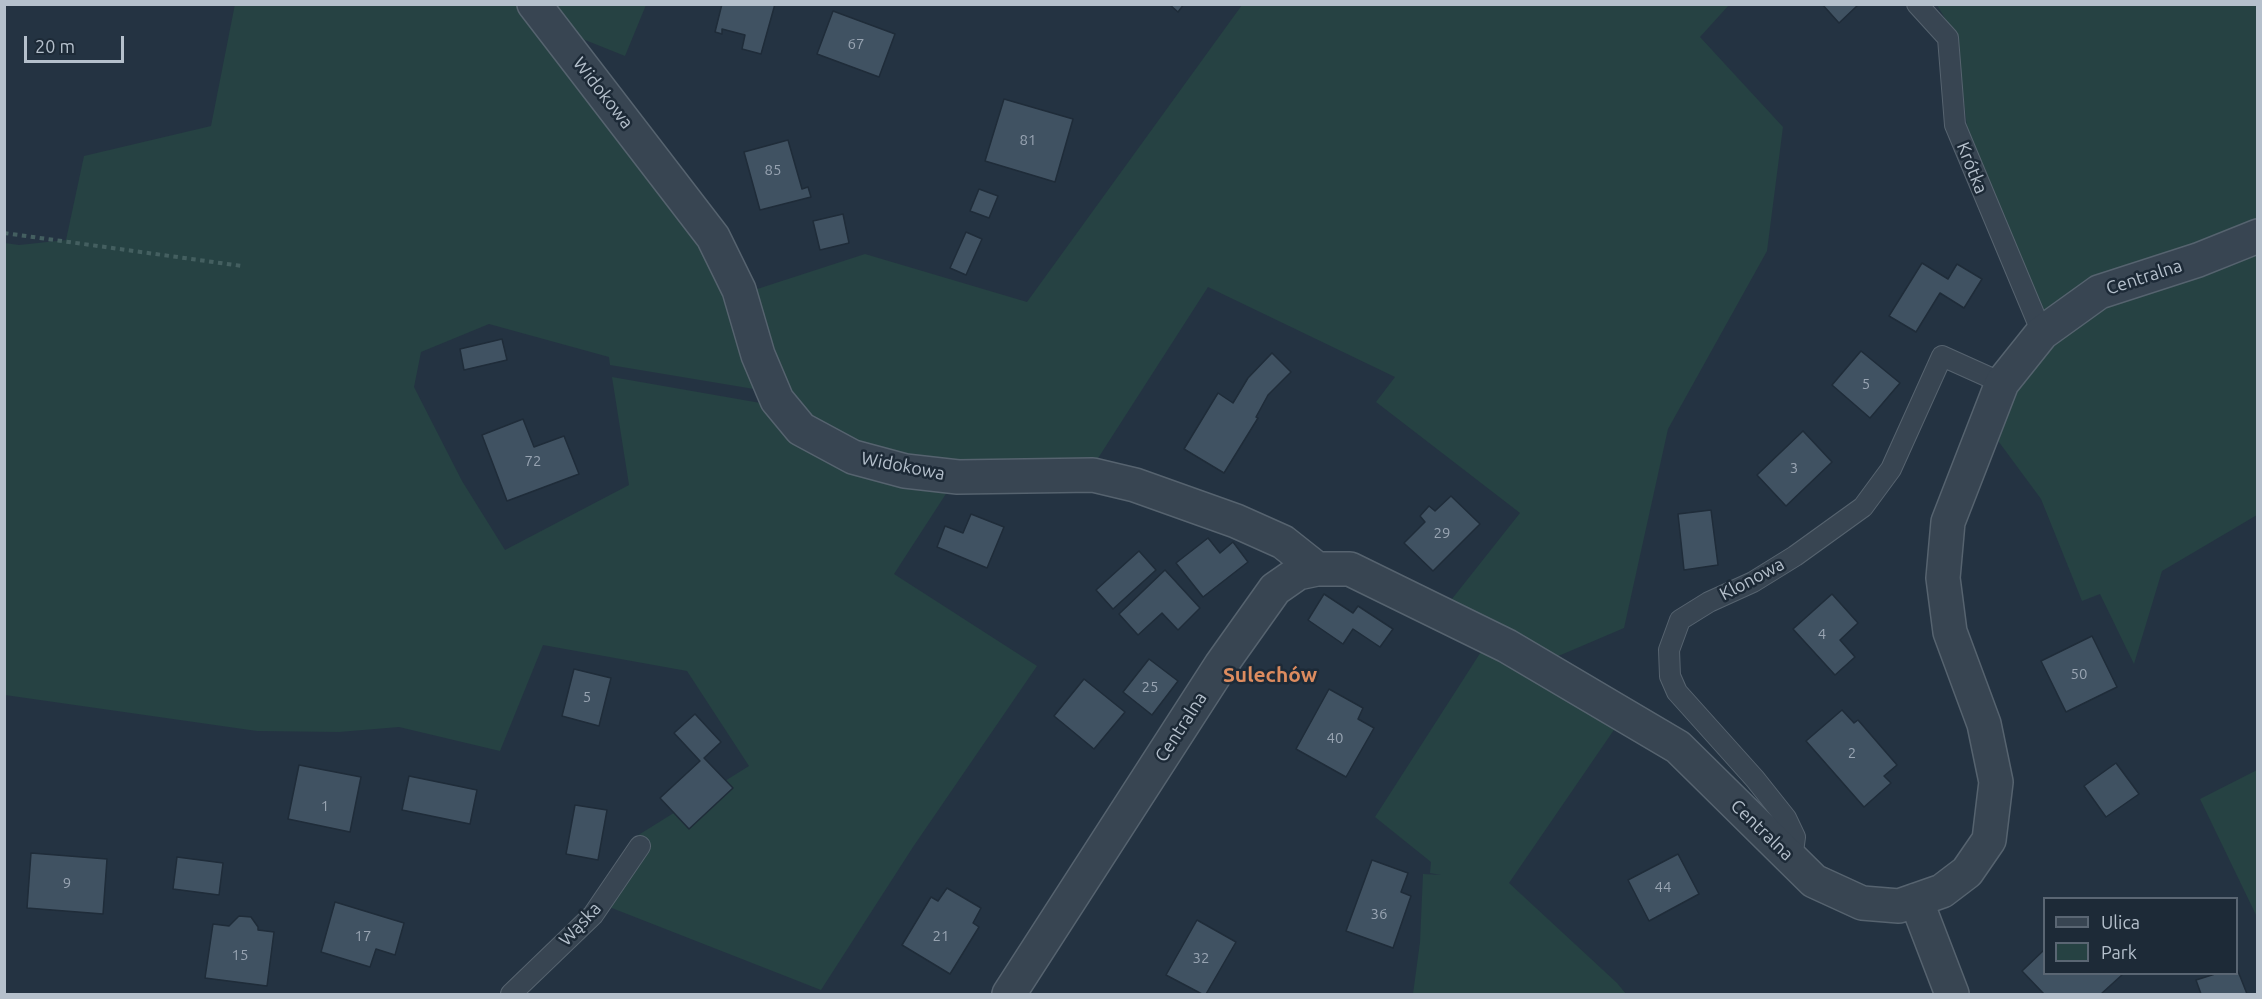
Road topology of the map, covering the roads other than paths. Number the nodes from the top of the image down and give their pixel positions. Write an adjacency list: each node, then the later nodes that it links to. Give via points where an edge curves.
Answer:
1 (534, 4): 6 (street, Widokowa, via 713,237 740,290 758,355 777,400 801,429 853,456 904,471 958,477 1093,475 1136,485 1283,542)
2 (1917, 4): 4 (lane, Krótka, via 1948,38 1955,125)
3 (2258, 236): 4 (street, Centralna, via 2099,292)
4 (2042, 333): 5 (street, Centralna)
5 (2002, 383): 8 (lane, Klonowa, via 1942,356 1891,469 1863,507 1753,582 1680,620 1669,650 1670,676 1677,692 1786,818 1796,837); 9 (street, Centralna, via 1948,522 1943,578 1950,632 1984,724 1996,782 1989,840 1967,872 1941,891)
6 (1317, 569): 8 (street, Centralna, via 1350,569 1507,646 1678,747); 11 (street, Centralna, via 1298,573 1275,589 1221,665)
7 (640, 846): 10 (lane, Wąska, via 593,915)
8 (1792, 859): 9 (street, Centralna, via 1814,881 1862,903 1899,906)
9 (1916, 900): 12 (street)
10 (511, 994)
11 (1009, 994)
12 (1952, 994)

